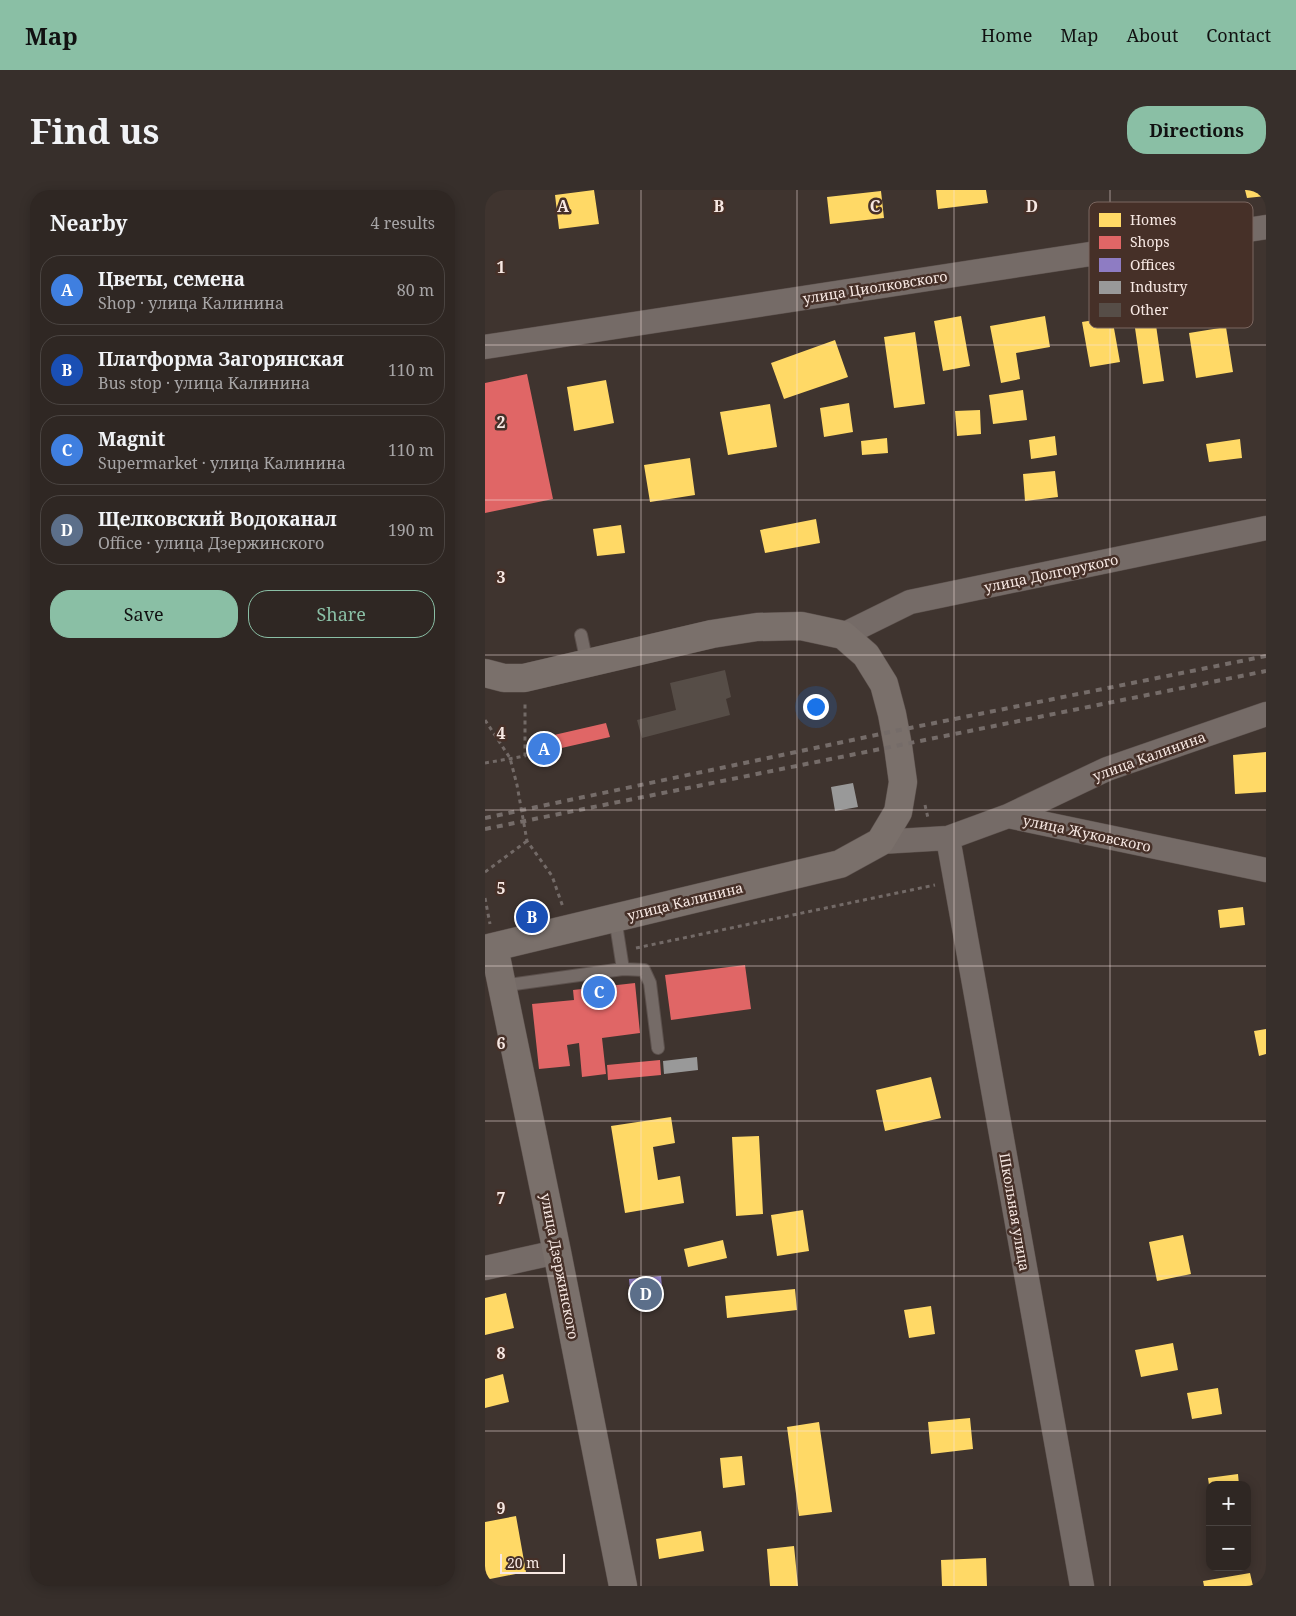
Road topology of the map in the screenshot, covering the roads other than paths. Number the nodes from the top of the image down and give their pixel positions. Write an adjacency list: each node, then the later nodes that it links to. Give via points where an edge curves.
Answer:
1 (1266, 227): 2 (street, улица Циолковского)
2 (1253, 229)
3 (1089, 254): 4 (street, улица Циолковского)
4 (485, 347)
5 (1266, 528): 7 (street, улица Долгорукого, via 910,602)
6 (581, 635): 8 (lane)
7 (843, 635): 8 (main road, via 801,626 757,626); 13 (main road, via 867,655 884,684 898,746 903,782 898,812)
8 (587, 663): 9 (main road, via 524,678 504,678)
9 (485, 673)
10 (1266, 714): 11 (street, улица Калинина, via 1107,769)
11 (1008, 816): 12 (street, улица Жуковского); 14 (street, улица Жуковского)
12 (948, 838): 13 (street, улица Жуковского); 23 (street, Школьная улица)
13 (880, 842): 15 (main road, улица Калинина, via 840,864)
14 (1266, 870)
15 (615, 918): 16 (main road, улица Калинина); 17 (lane)
16 (489, 948): 18 (main road, улица Дзержинского)
17 (623, 968): 18 (lane); 19 (lane, via 644,970 650,983)
18 (501, 986): 20 (main road, улица Дзержинского)
19 (657, 1048)
20 (557, 1252): 21 (street); 22 (main road, улица Дзержинского)
21 (485, 1268)
22 (623, 1586)
23 (1081, 1586)

